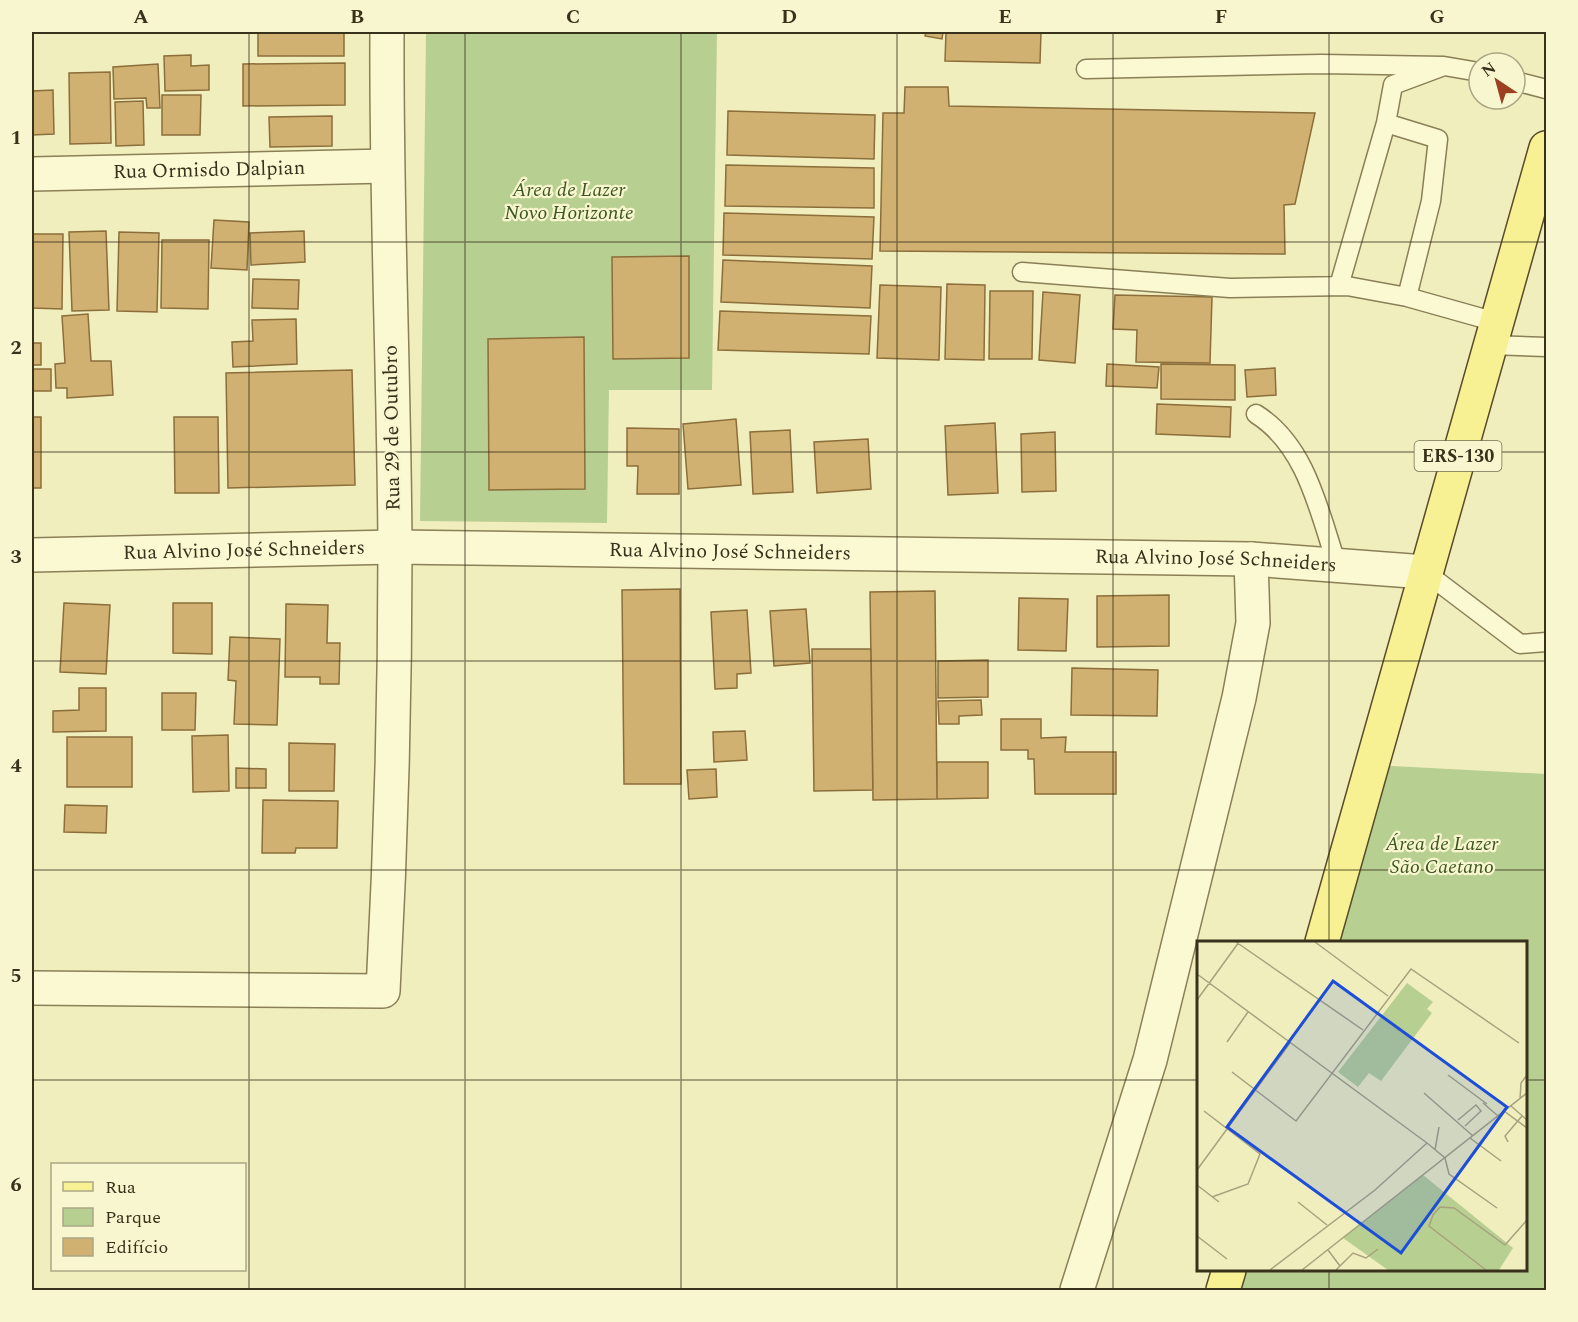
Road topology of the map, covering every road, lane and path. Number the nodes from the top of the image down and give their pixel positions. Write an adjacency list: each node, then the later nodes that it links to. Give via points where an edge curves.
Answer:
1 (387, 32): 9 (street, Rua 29 de Outubro)
2 (1444, 66): 3 (lane, via 1322,64); 4 (lane); 7 (lane, via 1394,85)
3 (1086, 69)
4 (1467, 70)
5 (1527, 84): 6 (lane)
6 (1546, 89)
7 (1386, 123): 12 (lane); 13 (lane, via 1437,139 1431,201)
8 (1546, 148): 14 (main road, ERS-130)
9 (387, 166): 10 (street, Rua Ormisdo Dalpian); 17 (street, Rua 29 de Outubro)
10 (32, 174)
11 (1022, 272): 12 (lane, via 1230,288)
12 (1339, 286): 13 (lane)
13 (1407, 297): 14 (lane)
14 (1493, 333): 15 (lane); 21 (main road, ERS-130)
15 (1546, 347)
16 (1257, 414): 20 (lane, via 1270,423 1308,477)
17 (395, 547): 18 (street, Rua Alvino José Schneiders); 19 (street, Rua Alvino José Schneiders); 24 (street, Rua 29 de Outubro, via 392,825 383,991)
18 (32, 555)
19 (1251, 559): 20 (street, Rua Alvino José Schneiders); 26 (street, via 1253,623 1239,698 1150,1060)
20 (1337, 565): 21 (street, Rua Alvino José Schneiders)
21 (1425, 572): 22 (lane, via 1520,644); 23 (main road, ERS-130)
22 (1546, 642)
23 (1322, 941)
24 (32, 988)
25 (1228, 1271): 27 (main road)
26 (1077, 1290)
27 (1223, 1290)

